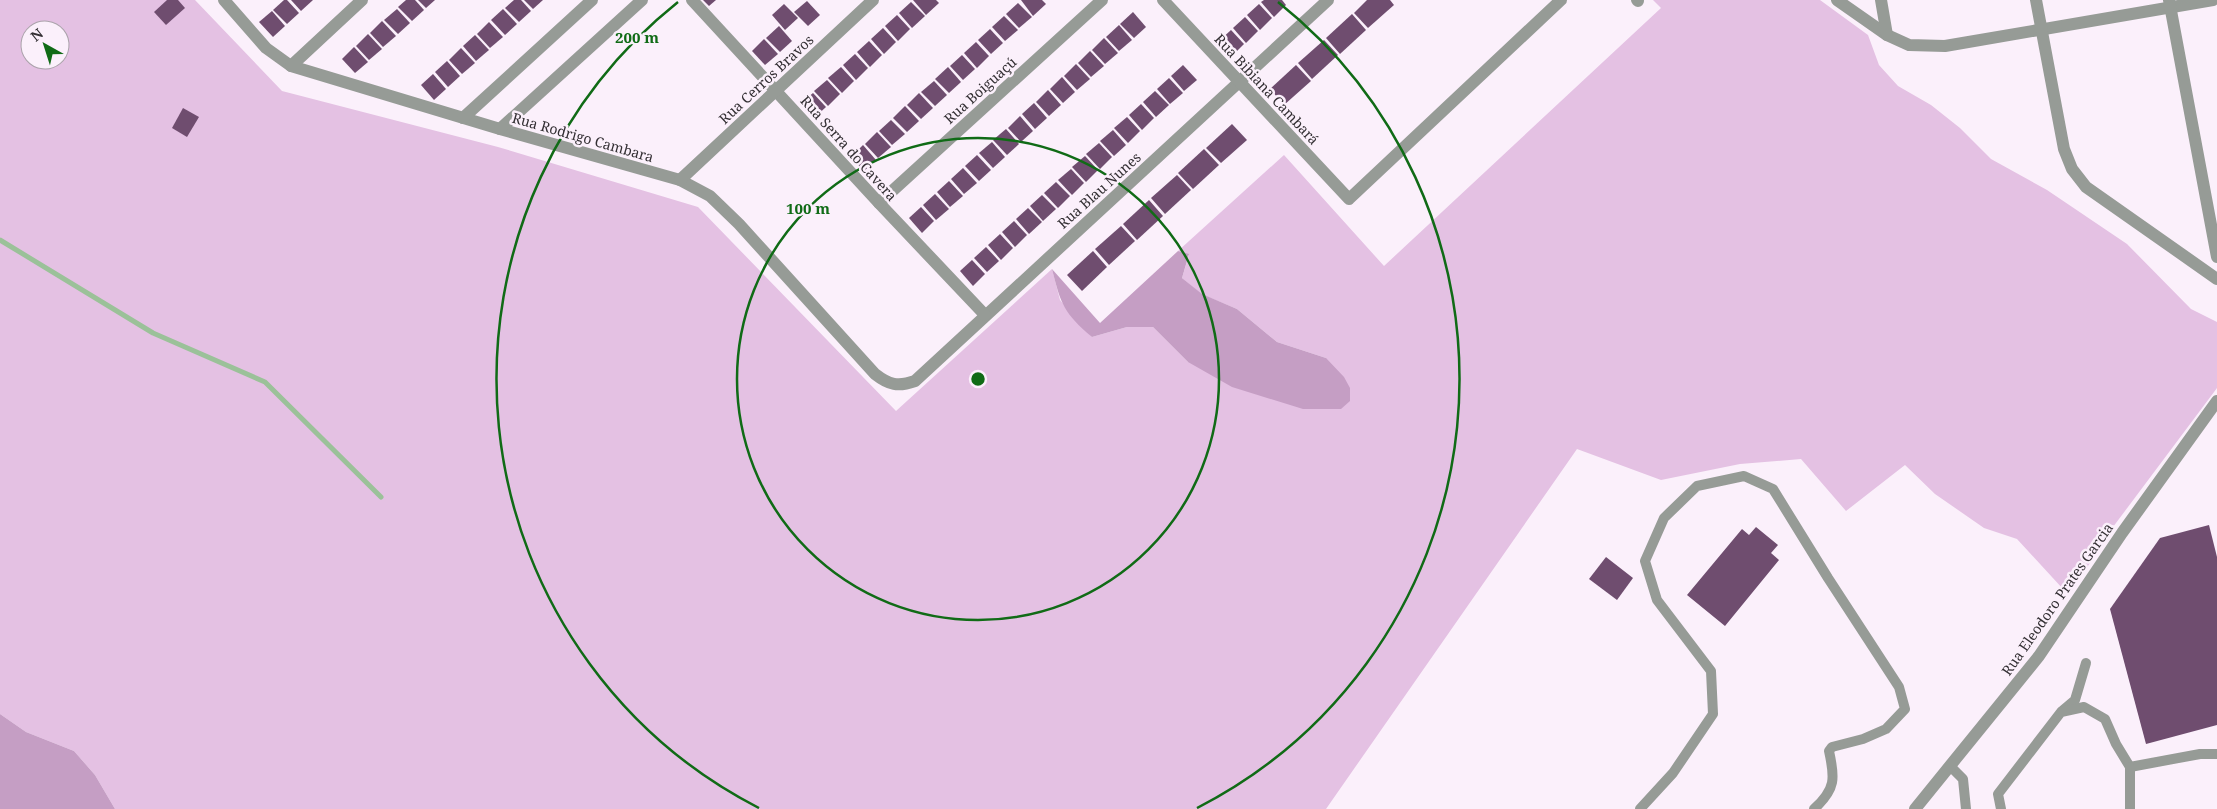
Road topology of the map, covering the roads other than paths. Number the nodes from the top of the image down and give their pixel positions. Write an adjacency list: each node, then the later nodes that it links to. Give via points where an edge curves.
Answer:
1 (224, 0): 18 (street, Rua Rodrigo Cambara, via 266,48)
2 (362, 0): 18 (street)
3 (592, 0): 21 (street)
4 (642, 0): 22 (street)
5 (692, 0): 20 (street, Rua Serra do Cavera)
6 (873, 0): 20 (street, Rua Cerros Bravos)
7 (1102, 0): 24 (street, Rua Boiguaçú)
8 (1163, 0): 19 (street, Rua Bibiana Cambará)
9 (1328, 0): 19 (street, Rua Blau Nunes)
10 (1561, 0): 19 (street, Rua Bibiana Cambará, via 1349,199)
11 (1837, 0): 17 (street)
12 (1881, 0): 17 (street)
13 (2036, 0): 16 (street)
14 (2213, 0): 15 (street)
15 (2170, 3): 16 (street); 25 (street)
16 (2042, 30): 17 (street, via 1945,46 1909,45); 26 (street, via 2064,149 2072,170 2086,187)
17 (1887, 35)
18 (291, 66): 21 (street, Rua Rodrigo Cambara)
19 (1239, 82): 27 (street, Rua Blau Nunes)
20 (776, 90): 23 (street, Rua Cerros Bravos); 24 (street, Rua Serra do Cavera)
21 (463, 118): 22 (street, Rua Rodrigo Cambara)
22 (500, 129): 23 (street, Rua Rodrigo Cambara)
23 (680, 180): 28 (street, Rua Rodrigo Cambara, via 710,196 739,224)
24 (879, 203): 27 (street, Rua Serra do Cavera)
25 (2217, 256)
26 (2217, 279)
27 (985, 315): 28 (street, Rua Blau Nunes, via 915,381 900,386)
28 (885, 382)
29 (2217, 401): 33 (street, Rua Eleodoro Prates Garcia, via 2039,656)
30 (2086, 664): 31 (lane, via 2075,700)
31 (2062, 712): 34 (lane, via 2084,707 2104,719); 39 (lane, via 1998,794)
32 (2217, 754): 34 (lane, via 2200,754)
33 (1950, 766): 37 (street, Rua Eleodoro Prates Garcia); 38 (lane, via 1963,779)
34 (2130, 767): 40 (lane)
35 (1640, 809): 36 (lane, via 1673,773 1713,714 1711,671 1657,600 1645,562 1664,518 1697,486 1744,476 1773,489 1899,687 1905,709 1886,729 1829,750 1834,783)
36 (1814, 809)
37 (1915, 809)
38 (1966, 809)
39 (2001, 809)
40 (2130, 809)

